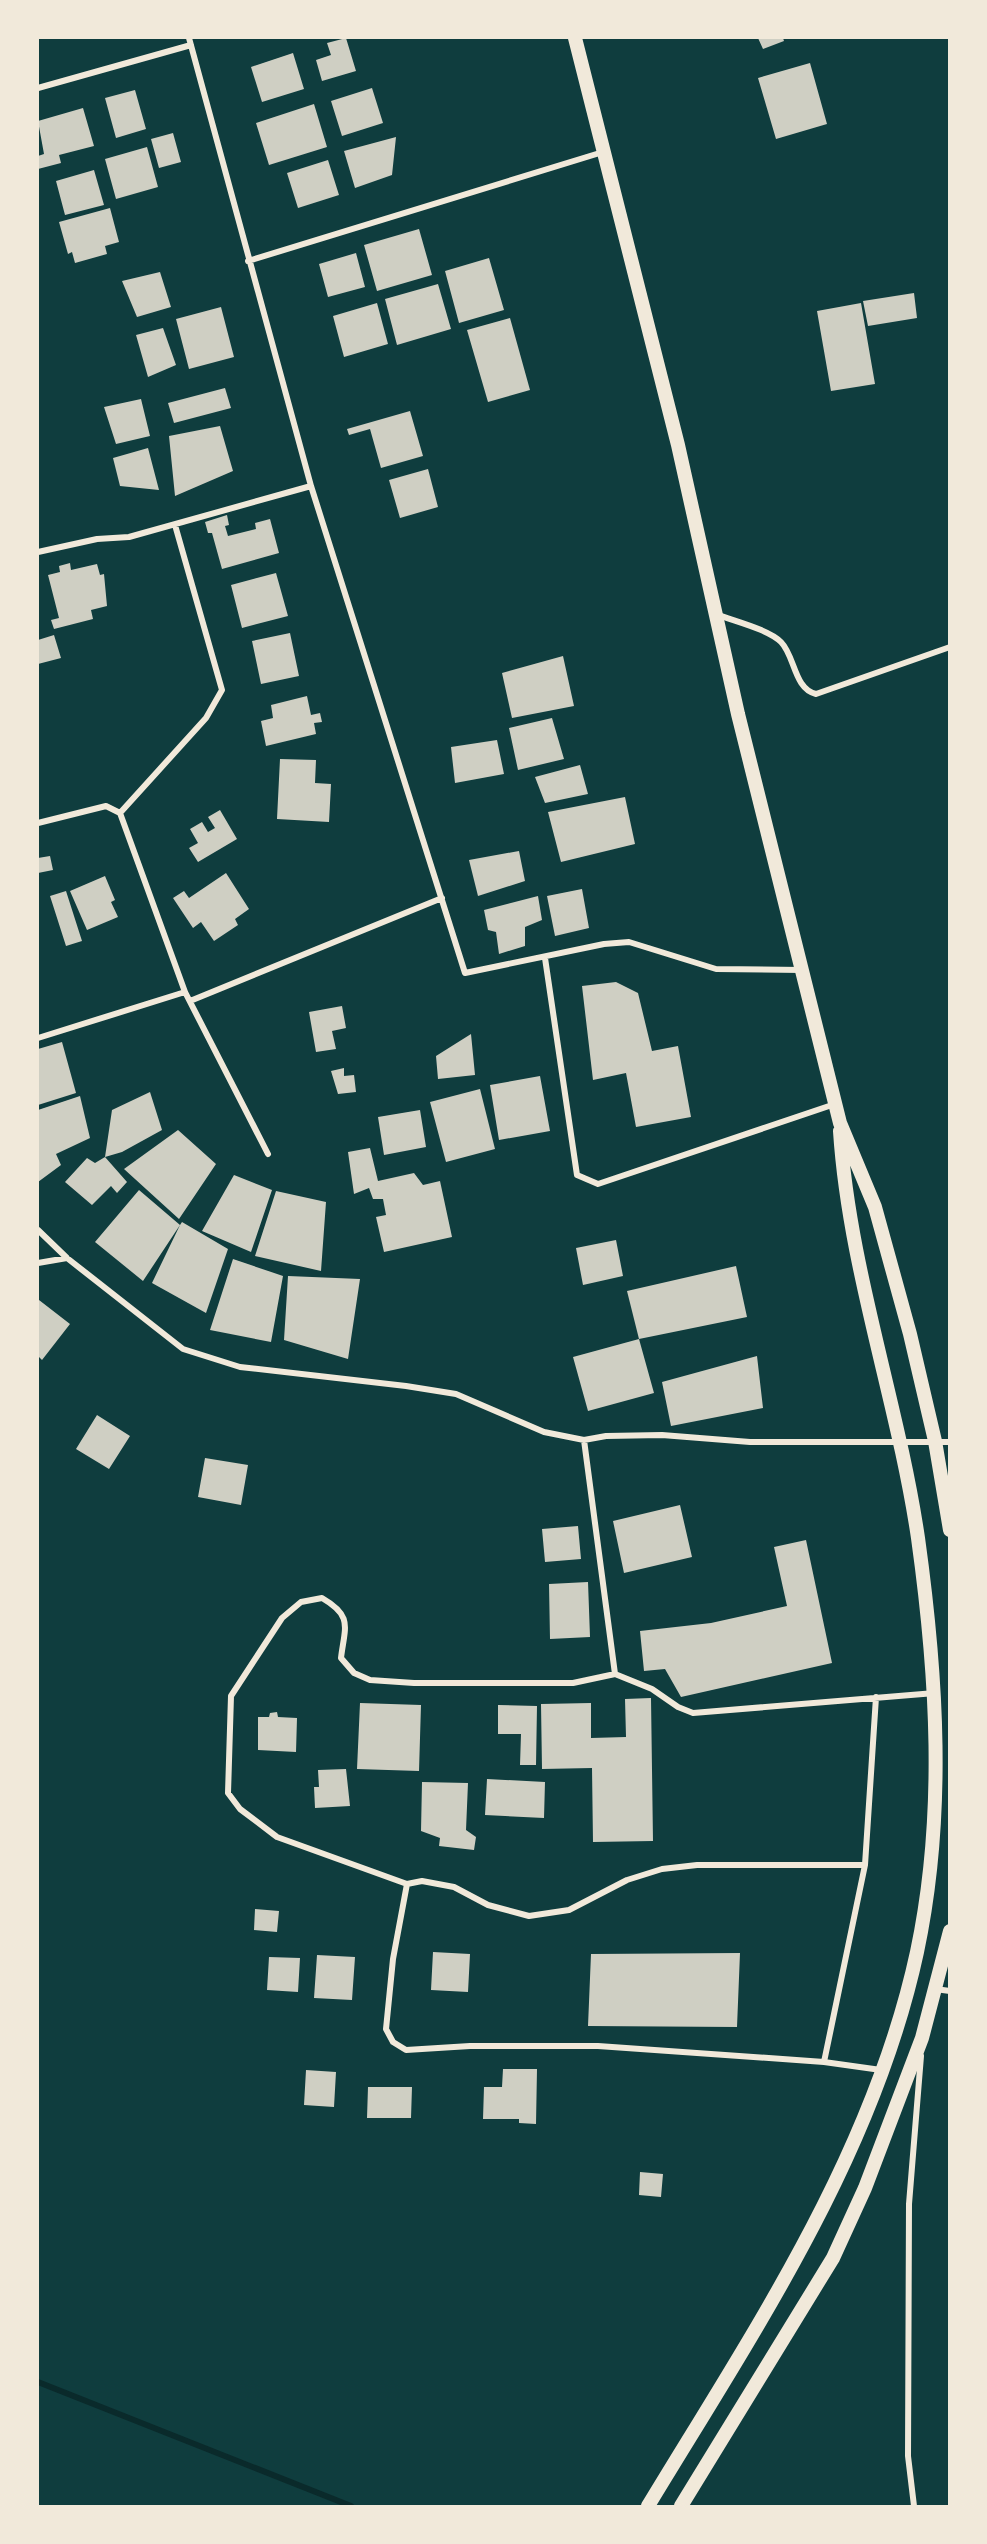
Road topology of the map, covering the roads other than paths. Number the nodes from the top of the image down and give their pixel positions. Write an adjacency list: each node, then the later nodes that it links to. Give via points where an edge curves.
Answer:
1 (189, 38): 3 (street)
2 (575, 38): 5 (highway)
3 (191, 45): 4 (street); 6 (street)
4 (38, 88)
5 (605, 152): 6 (street); 10 (highway)
6 (248, 261): 7 (street)
7 (311, 486): 8 (street); 14 (street)
8 (175, 525): 9 (street); 12 (street, via 222,690 206,718)
9 (38, 552)
10 (716, 614): 11 (street, via 782,642 804,688 816,694); 16 (highway)
11 (950, 647)
12 (120, 813): 13 (street, via 106,806); 17 (street)
13 (38, 823)
14 (442, 898): 15 (street, via 465,973); 18 (street)
15 (545, 958): 16 (street, via 629,942 716,969); 20 (street, via 577,1175 598,1184)
16 (803, 970): 20 (highway)
17 (185, 992): 18 (street); 19 (street)
18 (190, 1001): 22 (street)
19 (38, 1038)
20 (835, 1104): 21 (highway)
21 (840, 1122): 27 (highway, via 875,1207); 28 (highway, via 847,1202)
22 (268, 1154)
23 (38, 1230): 24 (street)
24 (67, 1258): 25 (street); 26 (street, via 183,1349 240,1367 456,1394 544,1432)
25 (38, 1263)
26 (584, 1440): 28 (street, via 662,1435 750,1442); 31 (street)
27 (935, 1441): 28 (street); 29 (street); 30 (highway)
28 (900, 1442): 32 (highway, via 917,1534)
29 (950, 1442)
30 (950, 1530)
31 (615, 1674): 33 (street, via 652,1689 693,1713); 35 (street, via 573,1683 370,1680 354,1673 341,1658 345,1624 339,1608 322,1598 302,1602 282,1618 231,1696 228,1793 240,1809 277,1837)
32 (936, 1693): 33 (street); 41 (highway, via 934,1820 926,1902 905,2000)
33 (876, 1697): 34 (street)
34 (865, 1865): 35 (street, via 697,1865 662,1869 627,1880 568,1910 529,1916 488,1905 454,1887 422,1881); 40 (street)
35 (406, 1884): 40 (street, via 386,2029 393,2042 406,2050 598,2046)
36 (950, 1931): 37 (highway)
37 (934, 1989): 38 (street); 39 (highway)
38 (950, 1991)
39 (922, 2037): 43 (highway, via 865,2188 833,2258); 44 (street, via 909,2204 908,2456)
40 (824, 2062): 41 (street)
41 (882, 2070): 42 (highway, via 847,2158 812,2230 765,2316)
42 (648, 2506)
43 (681, 2506)
44 (914, 2506)

